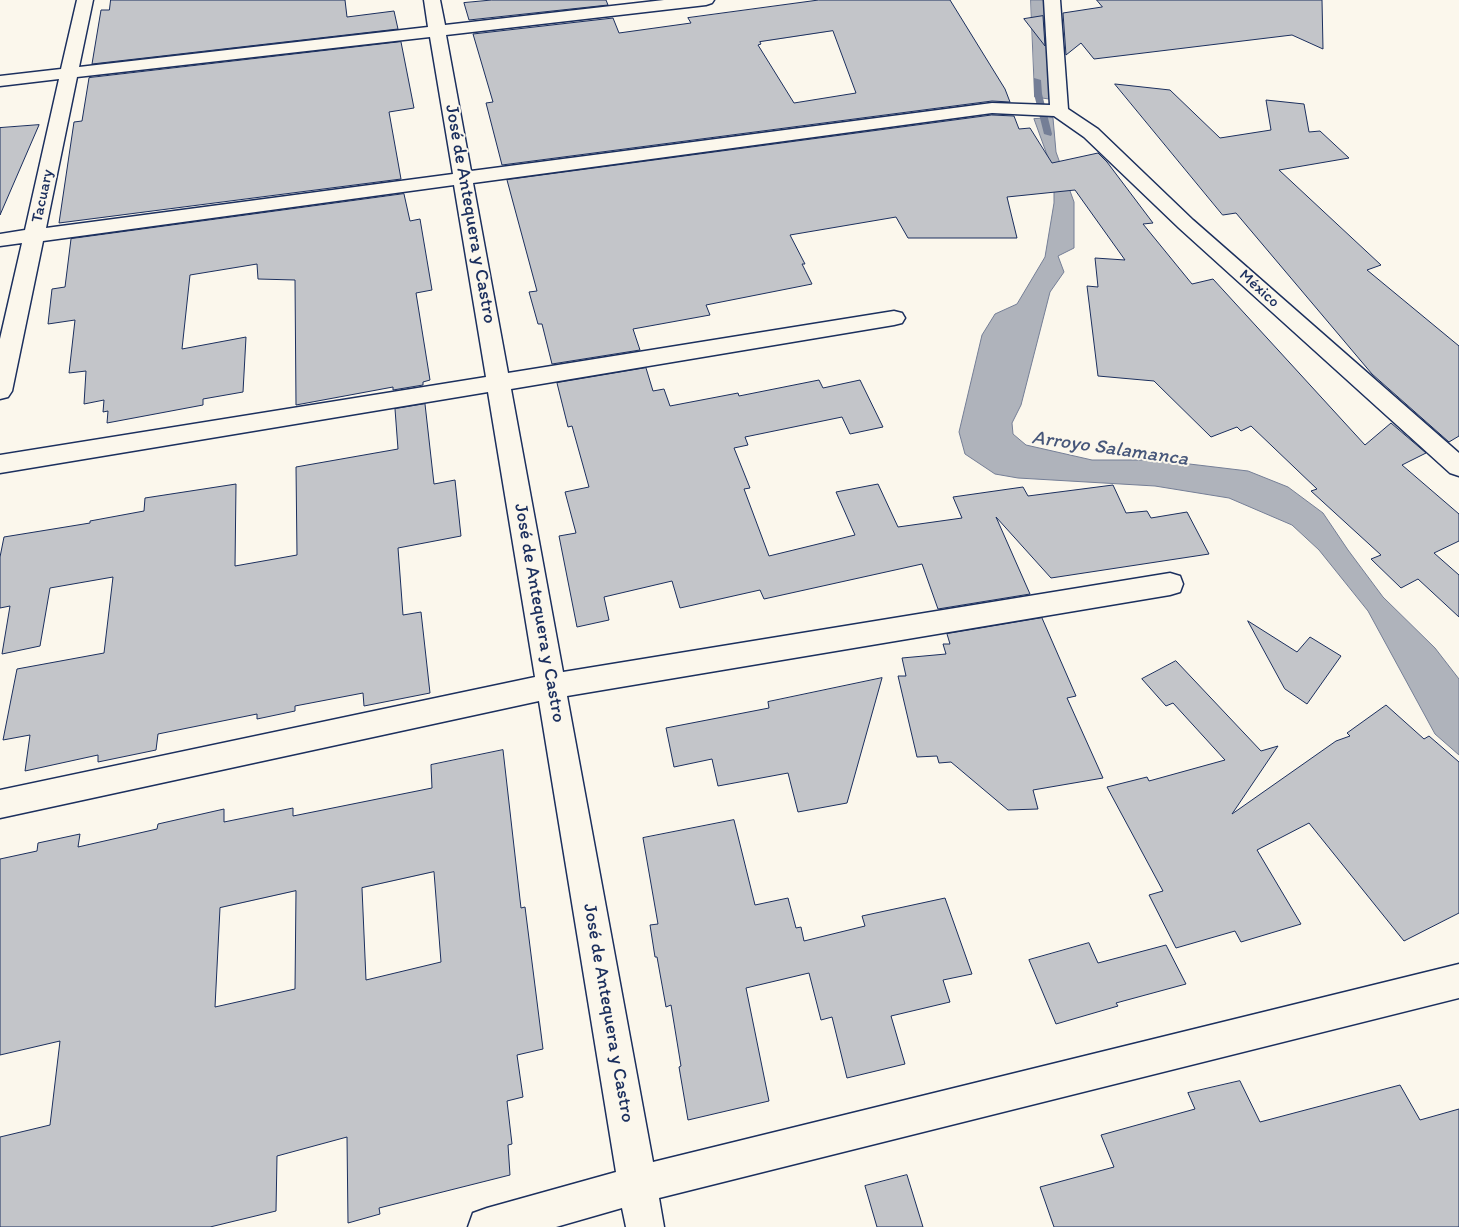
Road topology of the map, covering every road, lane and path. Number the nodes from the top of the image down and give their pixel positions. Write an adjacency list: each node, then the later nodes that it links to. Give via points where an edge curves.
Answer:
1 (85, 0): 6 (street, Tacuary)
2 (432, 0): 5 (street, José de Antequera y Castro)
3 (706, 0): 5 (street)
4 (1052, 0): 8 (street)
5 (438, 31): 6 (street); 9 (street, José de Antequera y Castro)
6 (68, 74): 7 (street); 10 (street, Tacuary)
7 (0, 81)
8 (1054, 111): 9 (street, via 992,108); 16 (street, México, via 1091,133 1186,224)
9 (463, 178): 10 (street); 13 (street, José de Antequera y Castro)
10 (35, 236): 11 (street); 14 (street, Tacuary)
11 (0, 240)
12 (894, 318): 13 (street)
13 (499, 382): 15 (street); 18 (street, José de Antequera y Castro)
14 (0, 391)
15 (0, 464)
16 (1459, 467)
17 (1170, 584): 18 (street)
18 (552, 686): 19 (street); 21 (street, José de Antequera y Castro)
19 (0, 804)
20 (1459, 981): 21 (street)
21 (637, 1186): 22 (street); 23 (street, José de Antequera y Castro)
22 (486, 1227)
23 (645, 1227)

